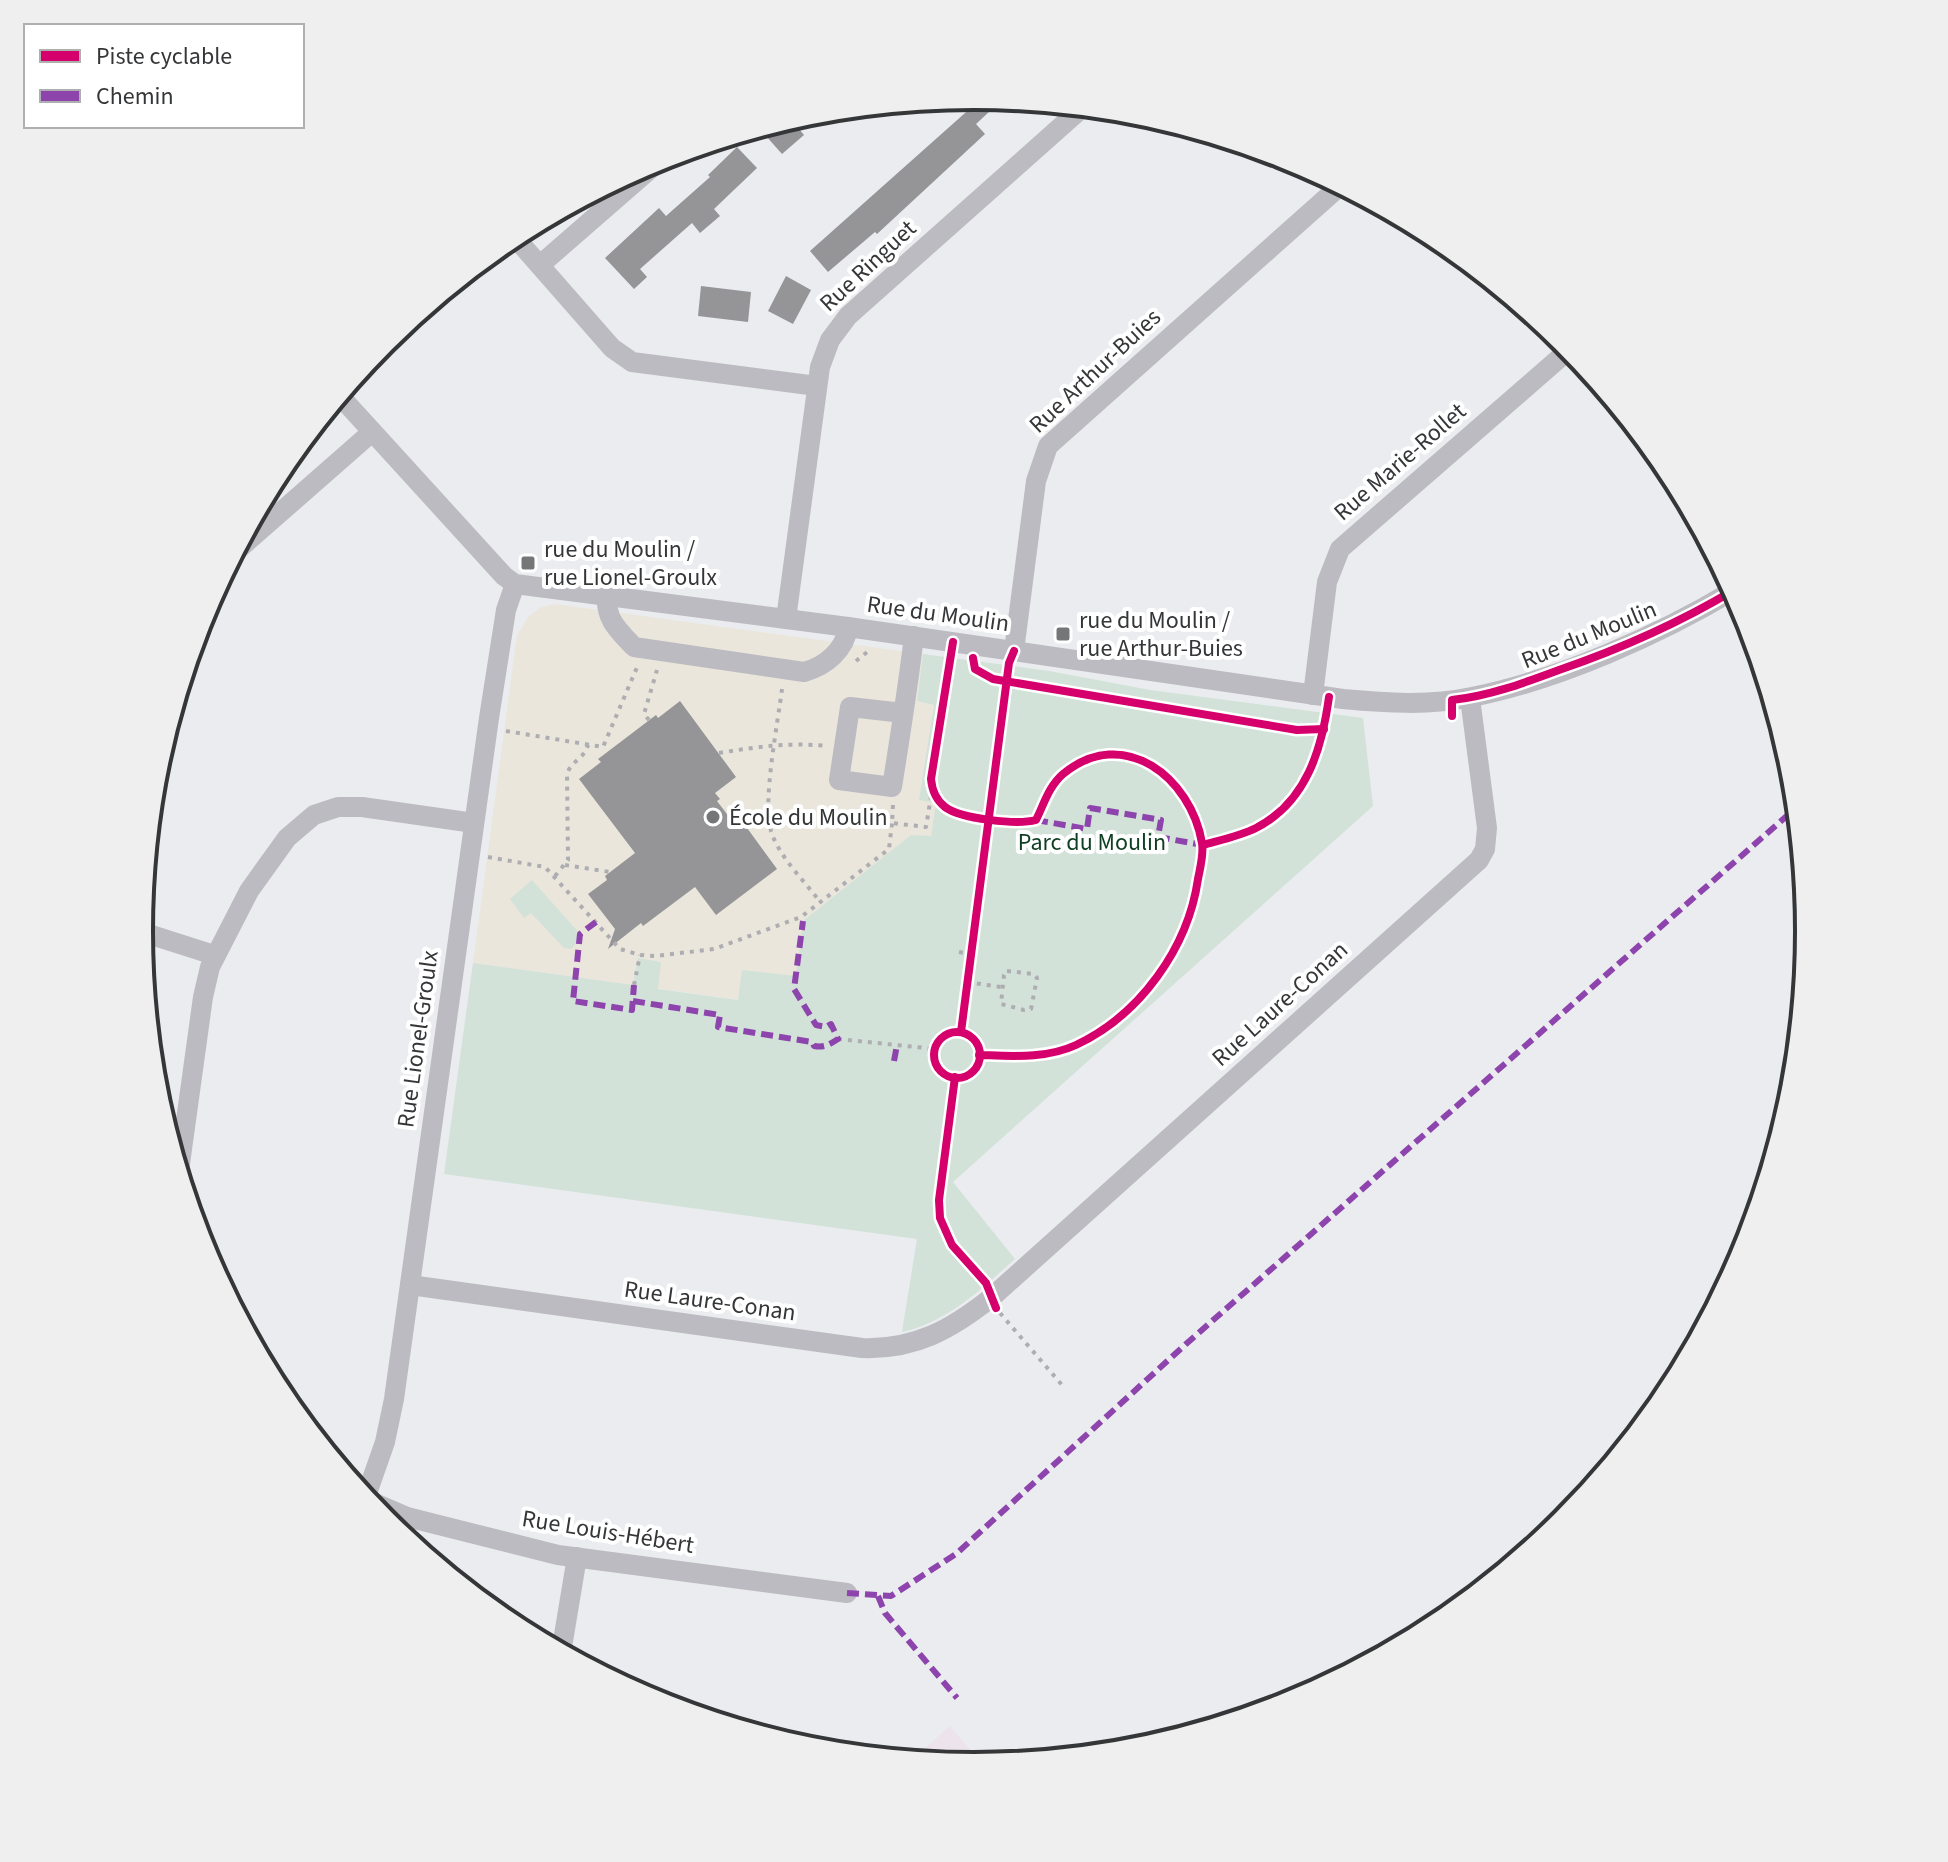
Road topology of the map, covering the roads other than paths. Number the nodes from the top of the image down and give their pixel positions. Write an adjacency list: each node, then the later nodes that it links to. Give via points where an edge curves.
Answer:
1 (1068, 116): 7 (street, Rue Ringuet, via 848,316 825,351)
2 (631, 185): 5 (street)
3 (1332, 193): 17 (street, Rue Arthur-Buies, via 1048,446 1036,481)
4 (522, 245): 5 (street)
5 (540, 265): 7 (street, via 612,348 632,362)
6 (1561, 357): 18 (street, Rue Marie-Rollet, via 1340,549 1327,582)
7 (817, 386): 14 (street, Rue Ringuet)
8 (346, 403): 9 (street)
9 (372, 432): 10 (street); 11 (street)
10 (256, 534)
11 (515, 584): 12 (street, Rue du Moulin); 21 (street, Rue Lionel-Groulx, via 506,610)
12 (607, 595): 14 (street, Rue du Moulin); 15 (street, via 609,617 634,647 804,672 824,663 846,642)
13 (1723, 596): 19 (street, Rue du Moulin, via 1607,653)
14 (786, 619): 15 (street, Rue du Moulin)
15 (848, 627): 16 (street, Rue du Moulin)
16 (914, 636): 17 (street, Rue du Moulin); 20 (street)
17 (1014, 651): 18 (street, Rue du Moulin)
18 (1313, 695): 19 (street, Rue du Moulin, via 1400,702)
19 (1470, 698): 25 (street, Rue Laure-Conan, via 1487,828 1479,860 994,1303 937,1335 908,1345 872,1348)
20 (903, 713): 20 (street, via 892,787 839,780 850,707)
21 (474, 823): 23 (street, via 354,807 314,815 292,832 264,868); 25 (street, Rue Lionel-Groulx)
22 (153, 936): 23 (street)
23 (214, 955): 24 (street)
24 (181, 1143)
25 (410, 1285): 26 (street, Rue Lionel-Groulx, via 390,1420)
26 (370, 1487)
27 (392, 1510): 28 (street, Rue Louis-Hébert)
28 (577, 1557): 29 (street, Rue Louis-Hébert); 30 (street)
29 (847, 1593)
30 (563, 1642)

